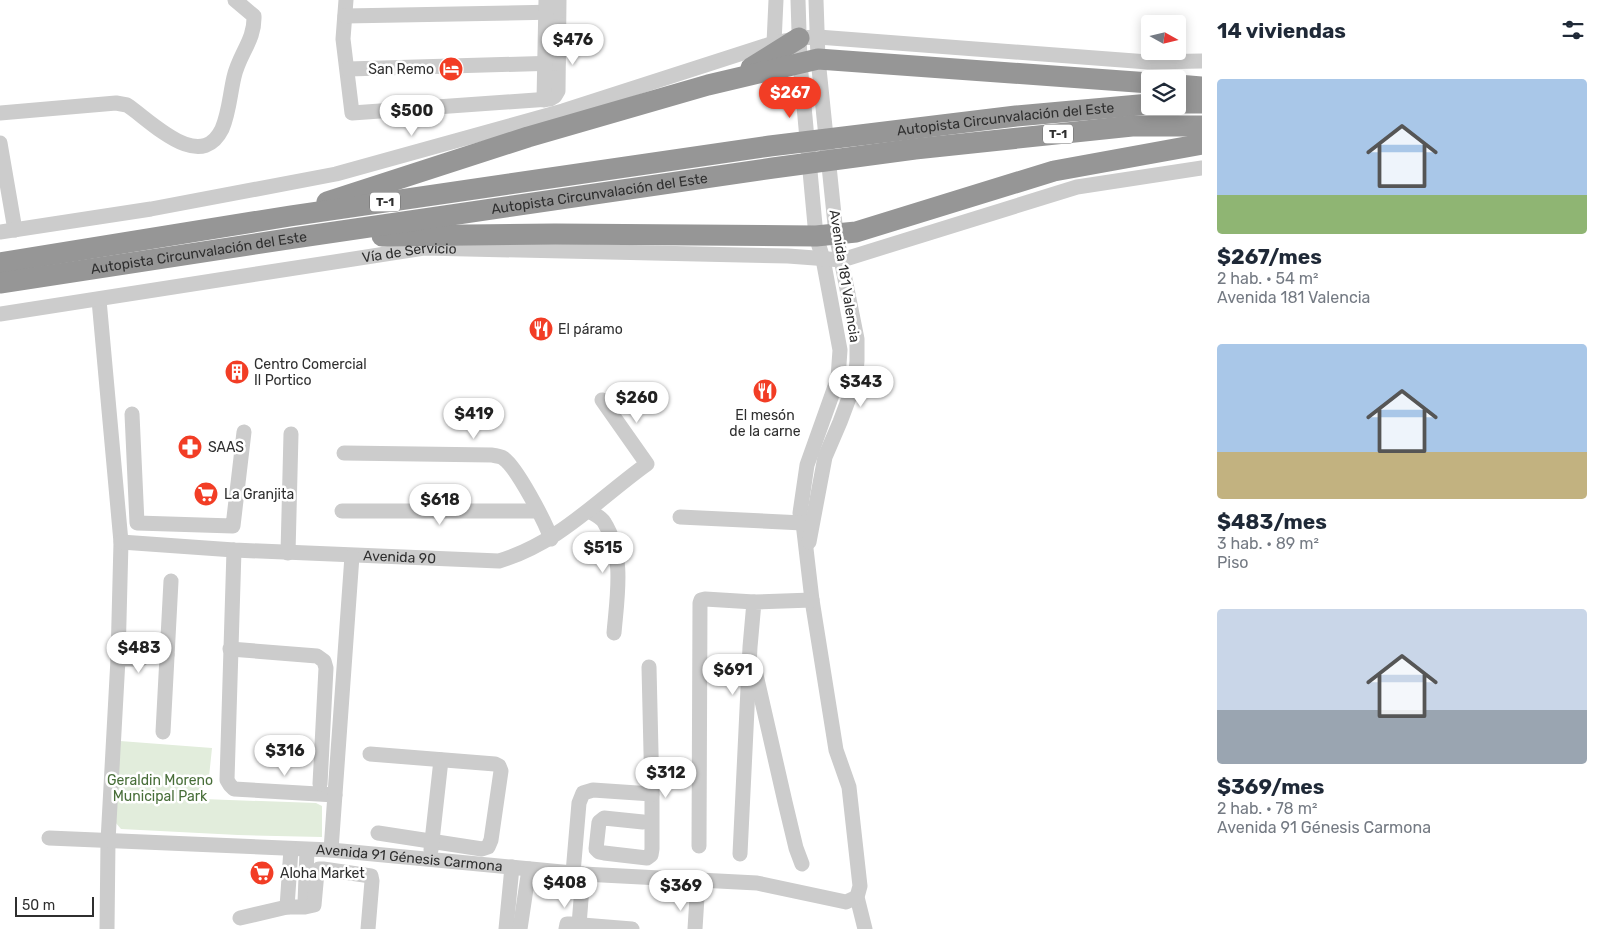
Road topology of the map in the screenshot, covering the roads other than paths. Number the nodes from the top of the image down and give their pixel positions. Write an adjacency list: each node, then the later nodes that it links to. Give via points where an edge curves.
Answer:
1 (235, 0): 21 (street, via 254,16 254,27 234,73 222,129 207,145 182,144 127,104)
2 (346, 0): 7 (street)
3 (776, 0): 9 (street)
4 (798, 0): 8 (street, Avenida 181 Valencia)
5 (816, 0): 8 (street, Avenida 181 Valencia)
6 (552, 6): 7 (street); 12 (street)
7 (345, 16): 13 (street, via 343,39)
8 (809, 38): 9 (street); 10 (street, Avenida 181 Valencia); 11 (street, via 1148,62); 14 (highway)
9 (774, 43): 28 (street, via 563,111 336,174 151,209)
10 (809, 61): 14 (highway); 15 (highway); 30 (street, Avenida 181 Valencia); 30 (street, Avenida 181 Valencia)
11 (1202, 61)
12 (552, 62): 13 (street); 13 (street, via 558,92 550,99 352,113)
13 (348, 69)
14 (731, 79): 27 (highway, via 528,137 340,196)
15 (1141, 82)
16 (1186, 86): 17 (highway)
17 (1202, 87)
18 (1202, 102): 19 (highway)
19 (1186, 103)
20 (1141, 105): 23 (highway, Autopista Circunvalación del Este / T-1, via 1016,116)
21 (0, 113)
22 (1202, 126): 23 (highway, Autopista Circunvalación del Este / T-1, via 1132,126)
23 (913, 139): 27 (highway, Autopista Circunvalación del Este / T-1, via 770,146); 31 (highway, Autopista Circunvalación del Este / T-1, via 773,168)
24 (0, 143): 28 (street)
25 (1202, 144): 30 (highway, via 1054,171 856,232)
26 (1202, 168): 33 (street, via 1077,187)
27 (290, 216): 34 (highway, Autopista Circunvalación del Este / T-1)
28 (15, 230): 29 (street)
29 (0, 232)
30 (826, 235): 31 (highway, via 554,234); 32 (street, Avenida 181 Valencia); 33 (street, Avenida 181 Valencia)
31 (294, 238): 35 (highway, Autopista Circunvalación del Este / T-1)
32 (823, 259): 33 (street, Vía de Servicio); 36 (street, Vía de Servicio, via 424,248); 38 (street, Avenida 181 Valencia)
33 (842, 260): 39 (street, Avenida 181 Valencia, via 857,339)
34 (0, 263)
35 (0, 283)
36 (99, 300): 37 (street, Vía de Servicio); 49 (street)
37 (0, 314)
38 (840, 360): 39 (street); 51 (street, Avenida 181 Valencia, via 838,378 807,465 800,513)
39 (857, 361): 56 (street, Avenida 181 Valencia, via 855,382 825,457)
40 (602, 400): 47 (street, Avenida 90, via 647,464)
41 (132, 414): 48 (street)
42 (244, 432): 48 (street, via 233,526 136,524)
43 (291, 434): 55 (street)
44 (344, 453): 46 (street, via 492,455 511,465)
45 (342, 511): 46 (street)
46 (538, 511): 52 (street)
47 (589, 511): 52 (street, Avenida 90); 61 (street, via 604,520 615,548 618,579)
48 (136, 513): 49 (street)
49 (118, 515): 53 (street)
50 (680, 517): 51 (street)
51 (803, 523): 56 (street, Avenida 181 Valencia)
52 (551, 538): 57 (street, Avenida 90, via 499,561)
53 (121, 542): 54 (street, Avenida 90); 64 (street)
54 (234, 550): 55 (street, Avenida 90); 63 (street)
55 (288, 553): 57 (street, Avenida 90)
56 (807, 553): 59 (street)
57 (352, 556): 71 (street)
58 (171, 581): 65 (street)
59 (812, 600): 60 (street); 89 (street, via 836,750 849,787 860,886)
60 (754, 602): 62 (street); 78 (street, via 704,599 700,603)
61 (614, 633)
62 (750, 647): 82 (street); 84 (street)
63 (230, 649): 70 (street, via 318,656 324,661); 71 (street, via 226,768 230,785 234,789)
64 (118, 653): 65 (street, via 140,648 148,654); 77 (street)
65 (168, 655): 67 (street)
66 (649, 667): 87 (street, via 652,794 593,790 583,793 579,803)
67 (163, 732)
68 (370, 754): 69 (street)
69 (441, 760): 76 (street); 76 (street, via 495,764 501,771 488,847 482,849)
70 (320, 784)
71 (335, 795): 81 (street)
72 (652, 795): 73 (street, via 651,855 646,858 604,853 596,849 601,819)
73 (643, 822)
74 (378, 833): 76 (street)
75 (49, 838): 77 (street, Avenida 91 Génesis Carmona)
76 (433, 840): 83 (street)
77 (108, 841): 79 (street, Avenida 91 Génesis Carmona); 94 (street)
78 (699, 846)
79 (291, 849): 80 (street, Avenida 91 Génesis Carmona); 90 (street)
80 (307, 850): 81 (street, Avenida 91 Génesis Carmona); 91 (street)
81 (331, 850): 83 (street, Avenida 91 Génesis Carmona)
82 (740, 854)
83 (430, 860): 85 (street, Avenida 91 Génesis Carmona)
84 (802, 864)
85 (512, 867): 86 (street, Avenida 91 Génesis Carmona); 96 (street)
86 (529, 869): 87 (street, Avenida 91 Génesis Carmona); 97 (street)
87 (578, 874): 88 (street, Avenida 91 Génesis Carmona); 93 (street)
88 (698, 881): 89 (street, Avenida 91 Génesis Carmona, via 757,883 846,902); 99 (street)
89 (857, 897): 100 (street)
90 (287, 907): 91 (street); 92 (street)
91 (305, 907): 95 (street, via 314,905 319,869 367,874 372,881)
92 (240, 918)
93 (572, 927): 98 (street)
94 (106, 929)
95 (368, 929)
96 (506, 929)
97 (520, 929)
98 (632, 929)
99 (695, 929)
100 (865, 929)

